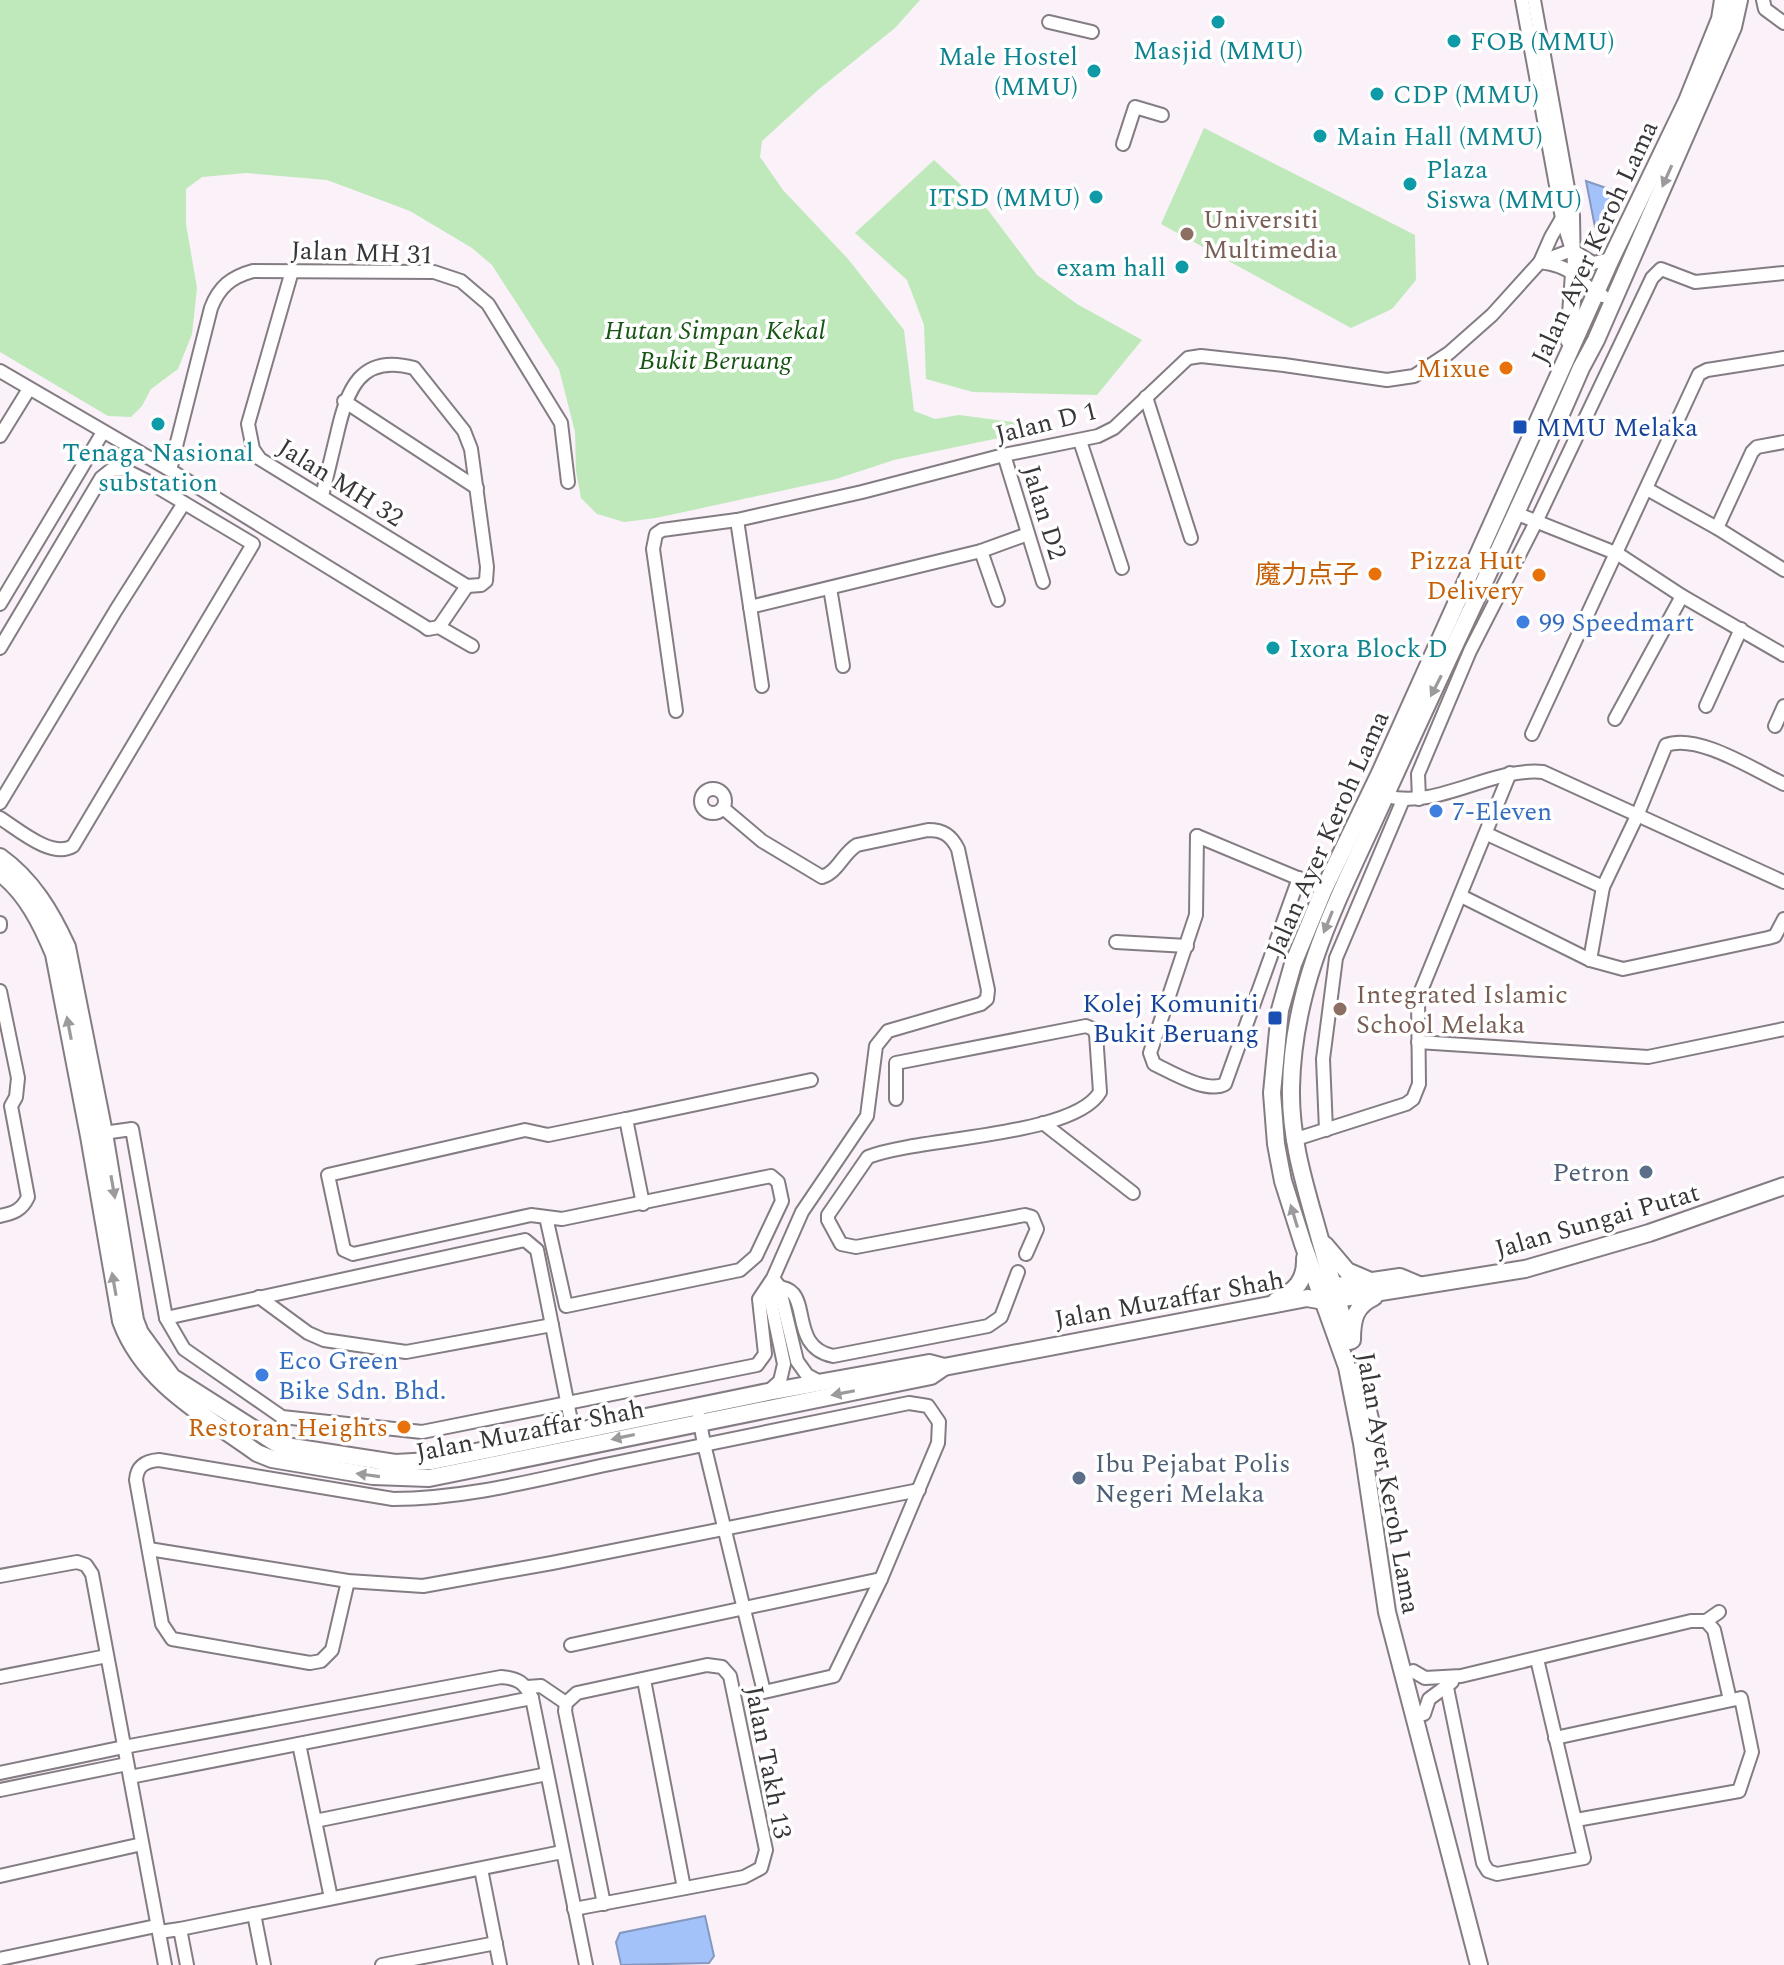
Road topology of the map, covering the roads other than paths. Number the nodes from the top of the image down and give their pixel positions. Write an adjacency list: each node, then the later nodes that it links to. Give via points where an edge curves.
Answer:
1 (1522, 0): 11 (street)
2 (1534, 0): 12 (street, via 1573,216)
3 (1723, 0): 13 (main road, Jalan Ayer Keroh Lama, via 1687,101)
4 (1739, 0): 18 (main road, Jalan Ayer Keroh Lama, one-way to 18, via 1733,27)
5 (1763, 0): 7 (street, via 1765,9)
6 (1049, 22): 8 (street)
7 (1784, 23)
8 (1092, 32)
9 (1162, 115): 10 (street, via 1135,107)
10 (1123, 144)
11 (1562, 218): 12 (street); 14 (street)
12 (1572, 250): 13 (street, via 1593,263); 14 (street, Jalan D 1); 17 (street)
13 (1611, 259): 19 (main road, Jalan Ayer Keroh Lama)
14 (1540, 262): 17 (street); 24 (street, Jalan D 1, via 1492,315 1414,376 1387,380 1195,357 1182,361)
15 (292, 271): 32 (street, Jalan MH 31, via 241,274 215,296); 33 (street, Jalan MH 31, via 434,272 475,291 561,423); 36 (street, Jalan MH 32, via 248,436 260,459)
16 (1784, 273): 40 (street, via 1695,282 1666,270 1655,273)
17 (1574, 274): 19 (street); 20 (main road)
18 (1617, 291): 19 (street, via 1611,296); 38 (main road, Jalan Ayer Keroh Lama)
19 (1596, 294): 20 (main road, Jalan Ayer Keroh Lama)
20 (1568, 354): 30 (main road, Jalan Ayer Keroh Lama)
21 (1784, 358): 35 (street, via 1702,371)
22 (0, 371): 23 (street)
23 (29, 389): 26 (street); 27 (street)
24 (1146, 397): 28 (street, Jalan D 1, via 1114,428); 43 (street)
25 (344, 401): 34 (street); 34 (street, via 370,369 384,364 414,368 464,431); 36 (street)
26 (103, 432): 32 (street); 54 (street)
27 (0, 436)
28 (1080, 441): 31 (street, Jalan D 1); 47 (street)
29 (1784, 442): 41 (street, via 1752,452)
30 (1523, 451): 38 (main road, via 1511,493); 46 (main road, Jalan Ayer Keroh Lama)
31 (1004, 455): 39 (street, Jalan D 1); 42 (street, Jalan D2)
32 (170, 470): 56 (street, via 424,626)
33 (568, 482)
34 (477, 488): 50 (street, via 486,581)
35 (1647, 489): 41 (street); 45 (street)
36 (322, 496): 50 (street, Jalan MH 32)
37 (184, 503): 59 (street, via 123,469 105,473); 74 (street); 77 (street, via 253,544 73,846 53,849)
38 (1515, 513): 40 (street); 46 (main road, via 1502,517); 71 (main road, Jalan Ayer Keroh Lama, one-way to 71)
39 (737, 520): 55 (street); 65 (street, Jalan D 1, via 656,534 653,549)
40 (1536, 522): 45 (street); 72 (street, via 1470,651 1421,763)
41 (1717, 528): 48 (street)
42 (1028, 534): 44 (street); 49 (street, Jalan D2)
43 (1191, 538)
44 (981, 551): 51 (street); 53 (street)
45 (1618, 554): 52 (street); 68 (street)
46 (1477, 557): 84 (main road, Jalan Ayer Keroh Lama)
47 (1122, 568)
48 (1784, 570)
49 (1043, 582)
50 (467, 586): 56 (street)
51 (830, 588): 55 (street); 61 (street)
52 (1682, 596): 57 (street); 66 (street)
53 (998, 600)
54 (0, 604)
55 (750, 607): 62 (street)
56 (439, 627): 58 (street)
57 (1741, 629): 60 (street); 63 (street)
58 (472, 646)
59 (0, 648)
60 (1782, 648)
61 (843, 666)
62 (762, 686)
63 (1706, 706)
64 (1784, 706): 67 (street)
65 (676, 711)
66 (1615, 719)
67 (1775, 726)
68 (1532, 734)
69 (1510, 773): 72 (street); 76 (street, via 1543,772); 78 (street)
70 (1784, 784): 76 (street, via 1698,744 1673,743 1666,745)
71 (1386, 796): 73 (street); 101 (main road, Jalan Ayer Keroh Lama, one-way to 101, via 1329,919 1300,1002 1291,1089)
72 (1419, 799): 73 (street)
73 (1403, 800): 99 (street, via 1336,958 1323,1059)
74 (0, 803)
75 (723, 808): 102 (street, via 762,841 822,877 857,845 922,831 939,830 953,838 958,849 987,999 880,1038 867,1116)
76 (1637, 816): 82 (street); 83 (street)
77 (0, 818)
78 (1487, 834): 83 (street); 85 (street)
79 (0, 857): 100 (main road, Jalan Muzaffar Shah, via 28,880 67,947)
80 (0, 873): 100 (main road, Jalan Muzaffar Shah, one-way to 80, via 54,954 16,887)
81 (1299, 878): 84 (street); 88 (street, via 1255,851 1200,840 1196,915); 88 (street, via 1220,1087 1180,1077 1150,1057)
82 (1784, 882)
83 (1603, 887): 89 (street)
84 (1324, 889): 114 (main road, Jalan Ayer Keroh Lama, one-way to 84, via 1283,1181 1272,1093 1280,1010)
85 (1461, 896): 89 (street); 93 (street, via 1418,998)
86 (1784, 919): 89 (street, via 1775,936 1685,957 1623,969)
87 (1116, 942): 88 (street)
88 (1187, 946)
89 (1590, 960)
90 (0, 991): 91 (street)
91 (2, 1012): 96 (street, via 18,1078 16,1097)
92 (1784, 1029): 93 (street, via 1648,1057)
93 (1418, 1042): 99 (street, via 1419,1084 1413,1099)
94 (811, 1080): 97 (street)
95 (896, 1099): 98 (street, via 896,1063 1086,1026 1093,1029 1100,1092 1080,1111)
96 (5, 1108): 110 (street, via 28,1197 14,1213)
97 (626, 1119): 108 (street); 111 (street, via 548,1135 525,1130 328,1175 348,1253 531,1215)
98 (1043, 1123): 104 (street, via 875,1155 863,1161); 107 (street)
99 (1326, 1130): 101 (street)
100 (96, 1134): 122 (street, via 132,1129); 129 (main road, Jalan Muzaffar Shah, one-way to 100, via 429,1478 373,1476 257,1453 162,1385 126,1334); 130 (main road, Jalan Muzaffar Shah, one-way to 130, via 140,1333 172,1377 279,1445 395,1463 432,1461)
101 (1293, 1140): 113 (main road, Jalan Ayer Keroh Lama)
102 (831, 1168): 103 (street); 104 (street)
103 (822, 1180): 106 (street); 112 (street)
104 (851, 1181): 106 (street)
105 (1784, 1186): 118 (main road, Jalan Sungai Putat, via 1567,1258 1419,1285 1400,1277)
106 (843, 1192): 115 (street, via 828,1215 841,1244 865,1246 1025,1215 1032,1217 1037,1229)
107 (1133, 1193)
108 (643, 1204): 109 (street, via 771,1176 778,1182); 111 (street, via 562,1219)
109 (779, 1207): 111 (street, via 756,1256 740,1270 566,1306); 112 (street)
110 (0, 1216)
111 (546, 1217)
112 (800, 1217): 117 (street)
113 (1318, 1233): 118 (main road, via 1347,1271); 119 (main road, Jalan Ayer Keroh Lama)
114 (1303, 1244): 119 (main road, Jalan Ayer Keroh Lama); 121 (main road, via 1303,1279)
115 (1026, 1254)
116 (1018, 1272): 117 (street, via 1001,1317 988,1326 833,1356 809,1342 795,1294)
117 (774, 1284): 126 (street, via 797,1361); 127 (street, via 784,1364 780,1381); 128 (street, via 758,1304 765,1354 757,1365)
118 (1385, 1286): 119 (main road, Jalan Sungai Putat); 124 (main road, via 1358,1308)
119 (1324, 1295): 121 (main road, Jalan Muzaffar Shah); 124 (main road, Jalan Ayer Keroh Lama)
120 (259, 1297): 122 (street); 123 (street, via 324,1340 406,1352); 123 (street, via 520,1239 537,1250)
121 (1272, 1304): 124 (main road, via 1315,1312); 125 (main road, Jalan Muzaffar Shah)
122 (166, 1318): 128 (street, via 184,1349 282,1417 422,1432)
123 (552, 1325): 128 (street)
124 (1346, 1347): 144 (main road, Jalan Ayer Keroh Lama, via 1370,1419 1387,1552); 181 (main road, Jalan Ayer Keroh Lama, via 1387,1612)
125 (944, 1367): 126 (main road, Jalan Muzaffar Shah, via 929,1363); 129 (main road, Jalan Muzaffar Shah, one-way to 129, via 931,1376)
126 (820, 1382): 127 (main road, Jalan Muzaffar Shah)
127 (768, 1392): 129 (main road, Jalan Muzaffar Shah)
128 (567, 1405): 130 (street)
129 (698, 1414): 130 (main road, Jalan Muzaffar Shah); 131 (street)
130 (573, 1431)
131 (704, 1444): 132 (street, via 920,1403 935,1412 940,1433); 133 (street); 134 (street, via 424,1499 393,1499 149,1461 137,1471 136,1480)
132 (919, 1490): 133 (street); 136 (street)
133 (725, 1529): 137 (street, via 438,1584); 138 (street)
134 (149, 1549): 137 (street); 137 (street, via 162,1624 172,1639 285,1659 310,1663 328,1657)
135 (0, 1576): 142 (street, via 77,1562 86,1565)
136 (881, 1579): 138 (street); 138 (street, via 834,1676 764,1692)
137 (348, 1581)
138 (744, 1610): 141 (street)
139 (1719, 1612): 140 (street)
140 (1706, 1621): 143 (street); 149 (street, via 1714,1630)
141 (571, 1645)
142 (107, 1656): 145 (street); 154 (street)
143 (1537, 1659): 147 (street); 152 (street)
144 (1413, 1671): 147 (street); 151 (main road, Jalan Ayer Keroh Lama)
145 (0, 1677)
146 (644, 1680): 150 (street, via 577,1693); 165 (street); 165 (street, Jalan Takh 13, via 707,1665 722,1667 730,1676 766,1850 761,1868 744,1877)
147 (1446, 1682): 151 (street, via 1429,1699); 159 (street, via 1488,1871 1497,1874 1584,1858)
148 (529, 1692): 150 (street, via 541,1686); 153 (street); 154 (street, via 520,1680 501,1677); 157 (street)
149 (1730, 1700): 152 (street); 159 (street, via 1741,1698 1752,1752 1739,1791)
150 (566, 1703): 167 (street)
151 (1424, 1714): 182 (main road, Jalan Ayer Keroh Lama)
152 (1555, 1738): 159 (street)
153 (299, 1744): 155 (street); 160 (street)
154 (124, 1747): 155 (street); 156 (street)
155 (129, 1771): 158 (street); 161 (street)
156 (0, 1773)
157 (547, 1774): 160 (street); 162 (street)
158 (0, 1790)
159 (1576, 1820)
160 (315, 1821): 166 (street)
161 (142, 1844): 164 (street); 170 (street)
162 (562, 1852): 163 (street); 168 (street)
163 (481, 1869): 166 (street); 172 (street)
164 (0, 1876)
165 (684, 1888): 167 (street)
166 (331, 1898): 169 (street)
167 (604, 1904): 168 (street)
168 (574, 1909): 180 (street)
169 (254, 1914): 171 (street); 177 (street)
170 (158, 1929): 171 (street); 173 (street); 175 (street)
171 (180, 1929): 176 (street)
172 (496, 1943): 174 (street); 179 (street)
173 (0, 1959)
174 (421, 1961): 178 (street)
175 (165, 1965)
176 (187, 1965)
177 (264, 1965)
178 (382, 1965)
179 (500, 1965)
180 (586, 1965)
181 (1479, 1965)
182 (1490, 1965)

